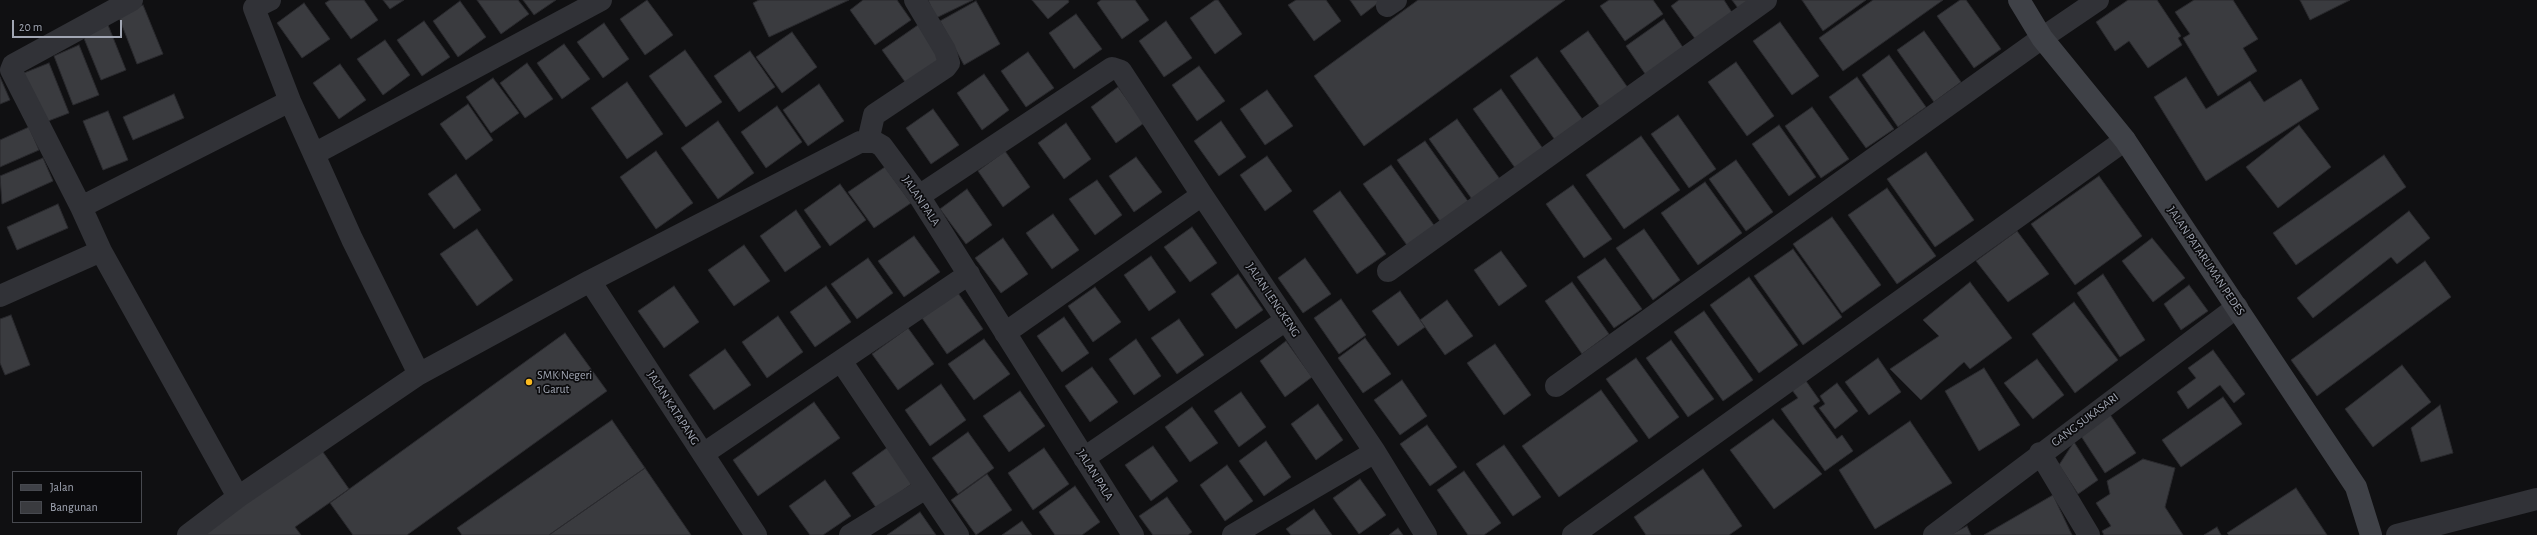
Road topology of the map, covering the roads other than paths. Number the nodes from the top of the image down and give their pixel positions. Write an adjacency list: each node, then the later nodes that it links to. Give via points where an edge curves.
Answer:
1 (132, 0): 15 (street, via 13,65 11,70)
2 (601, 0): 12 (street)
3 (915, 0): 11 (street, via 946,50 948,64 874,115)
4 (1766, 0): 17 (street)
5 (2019, 0): 8 (street, JALAN PATARUMAN PEDES)
6 (2098, 0): 8 (street)
7 (259, 3): 9 (street)
8 (2042, 38): 10 (street, JALAN PATARUMAN PEDES); 26 (street)
9 (290, 101): 12 (street); 15 (street)
10 (2125, 140): 21 (street, JALAN PATARUMAN PEDES); 41 (street)
11 (868, 141): 14 (street, JALAN PALA, via 882,146); 19 (street, via 860,142)
12 (314, 154): 25 (street, via 352,240)
13 (1202, 195): 14 (street, JALAN LENGKENG, via 1121,71 1112,68); 22 (street, JALAN LENGKENG); 23 (street)
14 (919, 196): 18 (street, JALAN PALA)
15 (81, 207): 16 (street)
16 (101, 251): 20 (street); 32 (street)
17 (1388, 271)
18 (969, 274): 23 (street, JALAN PALA); 24 (street)
19 (590, 281): 25 (street); 29 (street, JALAN KATAPANG)
20 (0, 296)
21 (2237, 307): 28 (street, GANG SUKASARI); 44 (street, JALAN PATARUMAN PEDES, via 2356,487)
22 (1286, 320): 27 (street, JALAN LENGKENG); 30 (street)
23 (1005, 332): 30 (street, JALAN PALA)
24 (841, 361): 29 (street); 31 (street)
25 (419, 374): 32 (street)
26 (1556, 386)
27 (1375, 452): 39 (street); 40 (street, JALAN LENGKENG)
28 (2040, 453): 42 (street, GANG SUKASARI); 43 (street)
29 (703, 454): 35 (street, JALAN KATAPANG)
30 (1084, 458): 38 (street, JALAN PALA)
31 (926, 488): 36 (street); 37 (street)
32 (238, 497): 34 (street)
33 (2537, 499): 45 (street)
34 (188, 535)
35 (756, 535)
36 (850, 535)
37 (958, 535)
38 (1133, 535)
39 (1233, 535)
40 (1426, 535)
41 (1573, 535)
42 (1934, 535)
43 (2089, 535)
44 (2371, 535)
45 (2397, 535)

